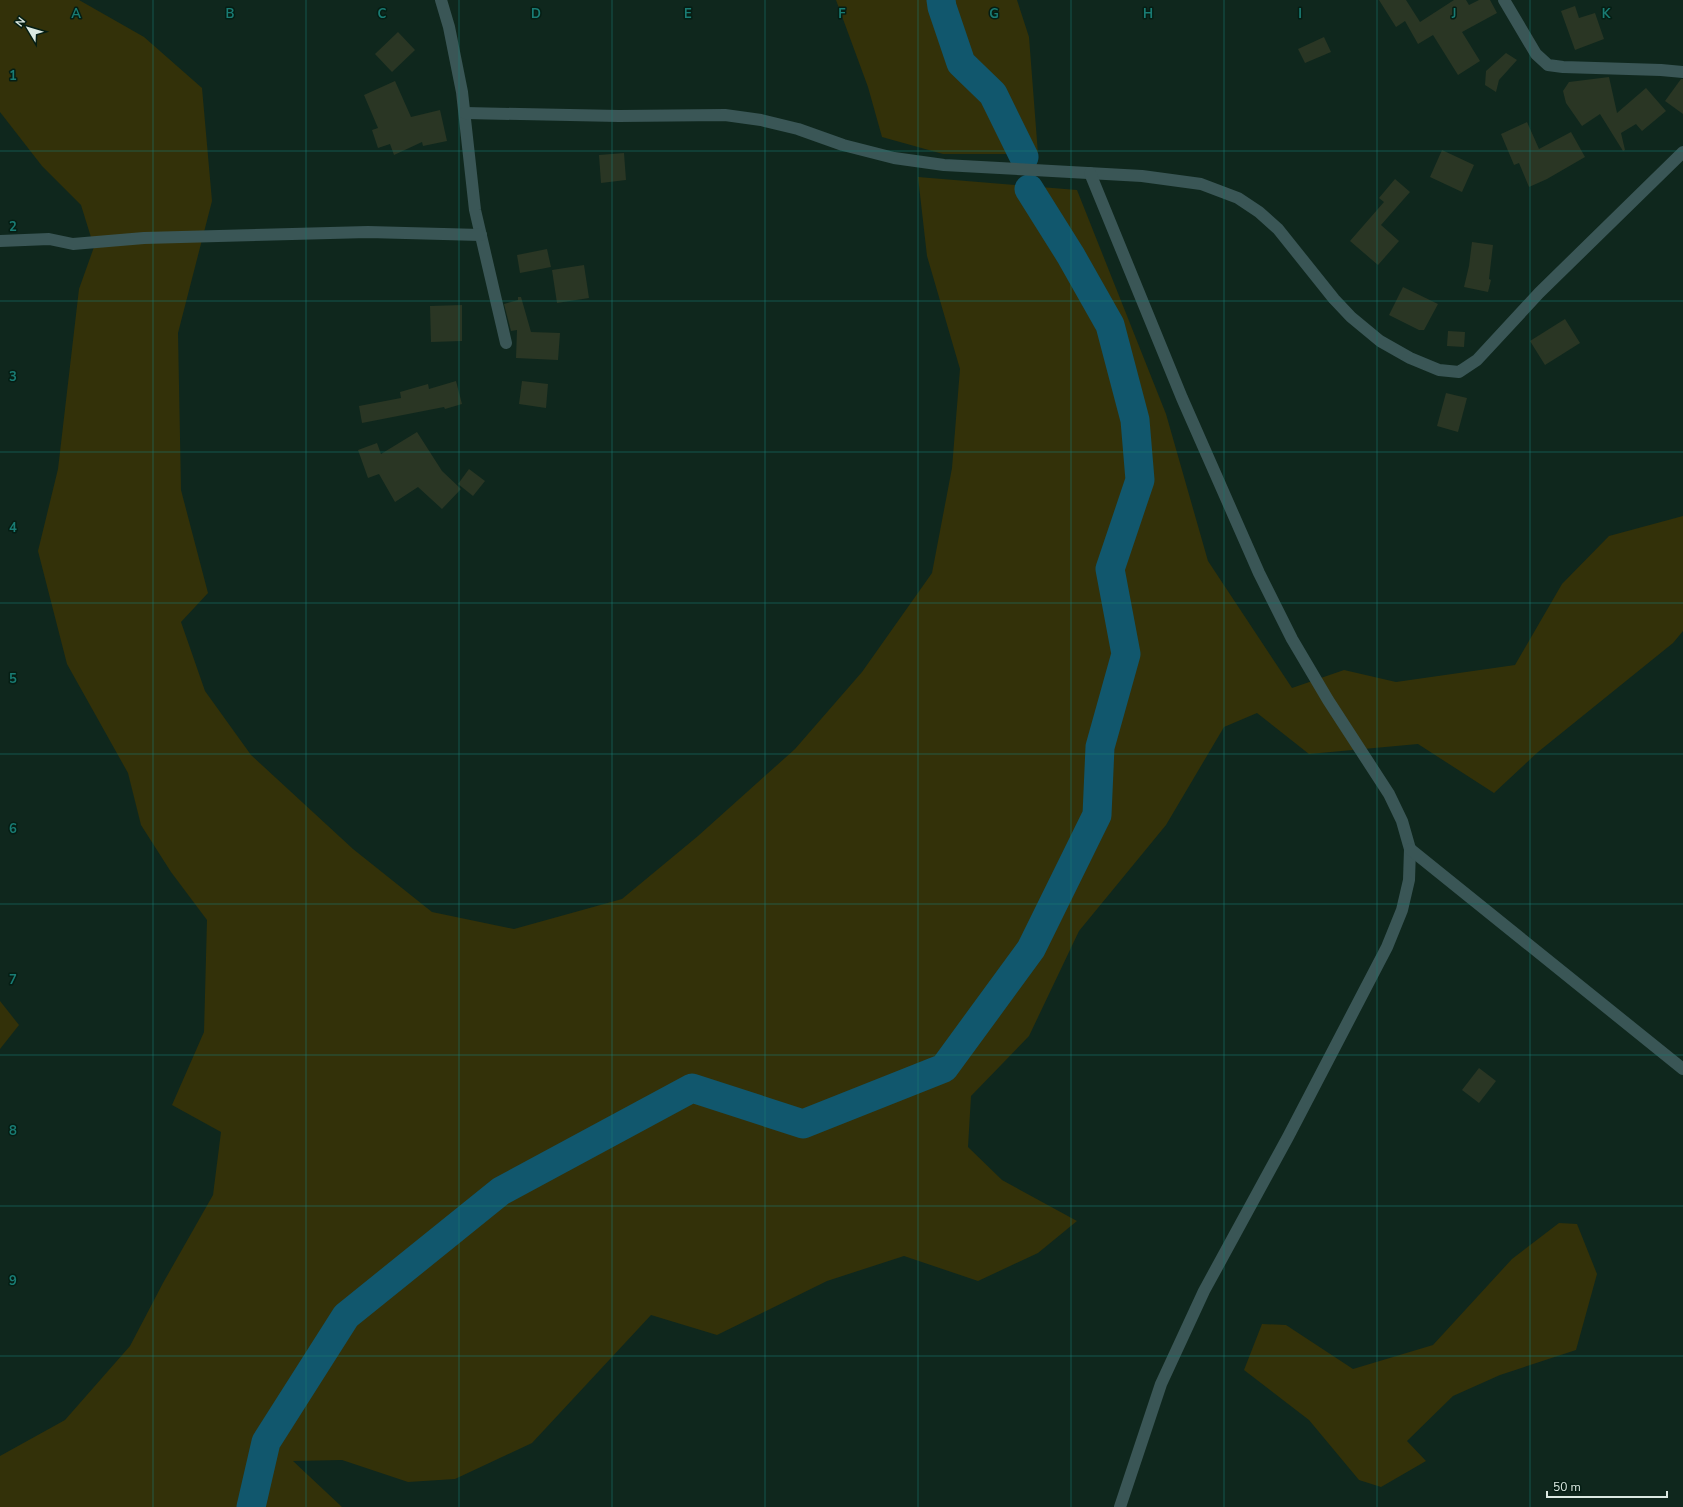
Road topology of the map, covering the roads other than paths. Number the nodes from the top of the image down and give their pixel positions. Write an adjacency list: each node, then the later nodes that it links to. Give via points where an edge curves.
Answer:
1 (441, 0): 4 (street, via 449,27)
2 (1504, 0): 3 (street, via 1536,54 1548,65)
3 (1683, 72)
4 (465, 113): 6 (street, via 725,115 798,129 843,145 894,158 944,164); 7 (street)
5 (1683, 152): 6 (street, via 1540,293 1477,360 1459,372 1439,370 1410,358 1380,341 1334,299 1278,230 1259,212 1238,198 1201,184 1142,176)
6 (1090, 173): 10 (street, via 1182,398 1259,573 1292,639 1389,794 1402,821)
7 (481, 235): 8 (street, via 368,232 144,238 73,244 49,239); 9 (street)
8 (0, 241)
9 (506, 343)
10 (1410, 849): 11 (street); 12 (street, via 1409,880 1402,910 1387,947 1204,1291 1161,1384)
11 (1683, 1069)
12 (1120, 1507)

